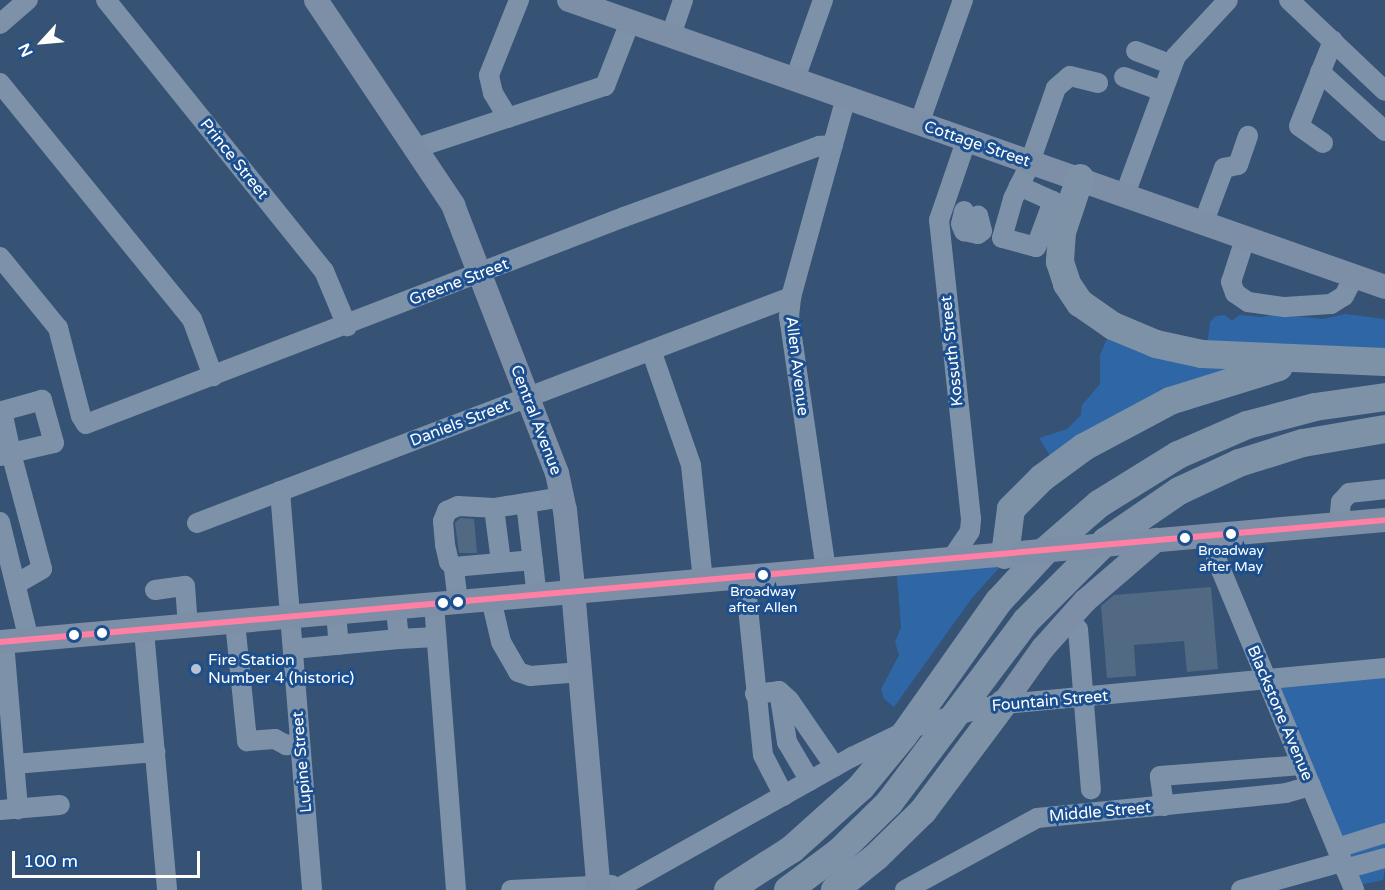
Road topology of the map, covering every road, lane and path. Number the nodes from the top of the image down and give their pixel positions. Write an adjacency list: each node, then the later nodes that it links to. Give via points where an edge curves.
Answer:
1 (28, 0): 12 (street)
2 (106, 0): 46 (street, Prince Street, via 324,272)
3 (316, 0): 32 (main road, Central Avenue)
4 (519, 0): 25 (street, via 489,75 493,93)
5 (569, 0): 11 (main road, Cottage Street)
6 (683, 0): 13 (street)
7 (823, 0): 19 (street)
8 (963, 0): 26 (street)
9 (1228, 0): 16 (street, via 1181,48)
10 (1289, 0): 14 (street)
11 (630, 22): 13 (main road, Cottage Street); 25 (street, via 605,86)
12 (0, 24)
13 (670, 35): 19 (main road, Cottage Street)
14 (1333, 41): 17 (street); 23 (street)
15 (1136, 51): 16 (street)
16 (1172, 65): 22 (street)
17 (1320, 72): 27 (street); 30 (street, via 1299,126)
18 (1124, 77): 22 (street)
19 (795, 79): 24 (main road, Cottage Street)
20 (0, 83): 50 (street, via 192,319)
21 (1098, 83): 33 (street, via 1070,76 1056,88)
22 (1162, 91): 36 (street)
23 (1385, 91)
24 (846, 97): 26 (main road, Cottage Street); 31 (street, Allen Avenue)
25 (508, 118): 32 (street)
26 (919, 124): 29 (main road, Cottage Street)
27 (1385, 131)
28 (1248, 135): 39 (street, via 1238,165 1224,168)
29 (966, 141): 33 (main road, Cottage Street); 37 (street, Kossuth Street)
30 (1323, 142)
31 (833, 145): 42 (street, Greene Street, via 819,146 624,217); 45 (street, Allen Avenue)
32 (416, 148): 42 (main road, Central Avenue, via 453,205)
33 (1030, 162): 34 (main road, Cottage Street); 35 (street)
34 (1080, 178): 36 (main road, Cottage Street); 48 (highway, via 1062,232 1060,262 1070,290 1093,314 1135,336 1179,350)
35 (1019, 186)
36 (1124, 197): 39 (main road, Cottage Street)
37 (943, 204): 38 (street); 67 (street, Kossuth Street, via 939,227 971,519 970,531)
38 (970, 212)
39 (1203, 224): 40 (main road, Cottage Street)
40 (1245, 239): 43 (main road, Cottage Street); 43 (street, via 1232,282 1235,293 1248,302 1286,307 1331,304 1344,296)
41 (0, 257): 50 (street, Greene Street, via 58,328 86,424)
42 (481, 274): 46 (street, Greene Street); 51 (main road, Central Avenue)
43 (1354, 276): 44 (main road, Cottage Street)
44 (1385, 287)
45 (791, 297): 47 (street, Daniels Street); 71 (street, Allen Avenue, via 791,329)
46 (346, 326): 50 (street, Greene Street)
47 (651, 350): 51 (street, Daniels Street); 73 (street, via 691,465)
48 (1327, 360): 49 (highway); 66 (highway, via 1218,384 1153,408 1109,431 1055,468 1011,509)
49 (1385, 362)
50 (213, 376)
51 (528, 397): 56 (street, Daniels Street); 57 (main road, Central Avenue)
52 (1385, 397): 123 (highway, via 1315,407 1247,425 1178,455 1099,504 1046,550 999,601 904,735 861,787 792,849)
53 (1385, 429): 124 (highway, via 1314,440 1239,463 1179,491 1114,534 1071,572 1026,621 889,803 838,852)
54 (6, 454): 74 (street, via 42,569)
55 (1385, 489): 63 (street, via 1349,493 1341,502)
56 (280, 491): 62 (street, Daniels Street); 83 (street, Lupine Street)
57 (563, 497): 58 (street); 76 (main road, Central Avenue)
58 (526, 503): 59 (street); 68 (street)
59 (494, 508): 69 (street); 70 (street, via 458,506 447,511 442,521 449,562)
60 (1385, 520): 63 (main road)
61 (0, 522): 74 (street)
62 (197, 523)
63 (1339, 524): 64 (main road)
64 (1212, 535): 65 (main road); 96 (street, Blackstone Avenue, via 1216,558)
65 (1146, 541): 66 (main road, bridge); 100 (main road, via 1085,601)
66 (1012, 554): 67 (main road)
67 (952, 558): 71 (main road)
68 (533, 560): 69 (street); 77 (street)
69 (501, 562): 70 (street)
70 (454, 567): 79 (street)
71 (826, 570): 72 (main road)
72 (745, 578): 73 (main road); 98 (street)
73 (703, 581): 76 (main road)
74 (16, 584): 90 (street)
75 (155, 590): 85 (street, via 185,586)
76 (574, 592): 77 (main road); 95 (main road, Central Avenue)
77 (537, 596): 78 (main road)
78 (491, 599): 79 (main road); 95 (street, via 501,642 518,672 530,676)
79 (458, 602): 80 (main road)
80 (434, 604): 81 (main road); 88 (street)
81 (396, 608): 82 (main road); 89 (street)
82 (336, 613): 83 (main road); 92 (street)
83 (290, 617): 84 (main road); 93 (street, Lupine Street)
84 (236, 622): 85 (main road); 101 (street, via 247,741 276,739 286,745)
85 (188, 627): 87 (main road)
86 (1078, 630): 99 (street)
87 (144, 631): 90 (main road); 102 (street)
88 (436, 637): 89 (street); 121 (street)
89 (399, 639): 92 (street)
90 (29, 640): 91 (main road)
91 (2, 642): 103 (street)
92 (339, 645): 93 (street)
93 (293, 649): 101 (street, Lupine Street)
94 (1385, 668): 96 (street, Fountain Street)
95 (581, 672): 118 (main road, Central Avenue)
96 (1266, 680): 99 (street, Fountain Street); 104 (street, Blackstone Avenue)
97 (779, 691): 98 (street); 105 (street, via 809,724); 107 (street, via 787,742)
98 (755, 694): 110 (street, via 763,755)
99 (1084, 698): 100 (street, Fountain Street); 109 (street)
100 (995, 705): 105 (street, Fountain Street, bridge, via 914,728); 125 (highway, via 923,811)
101 (300, 743): 120 (street, Lupine Street)
102 (155, 752): 103 (street); 119 (street)
103 (15, 764): 114 (street)
104 (1302, 765): 106 (street); 108 (street, Blackstone Avenue)
105 (835, 767): 107 (street, Fountain Street)
106 (1211, 772): 111 (street); 113 (street, via 1160,776)
107 (810, 781): 110 (street, Fountain Street)
108 (1311, 786): 111 (street, Middle Street, via 1286,793); 117 (street, Blackstone Avenue)
109 (1090, 789)
110 (784, 796): 118 (street, Fountain Street)
111 (1214, 800): 113 (street, Middle Street)
112 (60, 805): 114 (street)
113 (1164, 806): 126 (street, Middle Street, via 1037,818)
114 (9, 810)
115 (1385, 833): 117 (street)
116 (1385, 858): 117 (street)
117 (1341, 860): 127 (street); 128 (street, Blackstone Avenue)
118 (608, 887): 122 (street)
119 (167, 890)
120 (312, 890)
121 (456, 890)
122 (511, 890)
123 (728, 890)
124 (788, 890)
125 (835, 890)
126 (905, 890)
127 (1241, 890)
128 (1354, 890)

